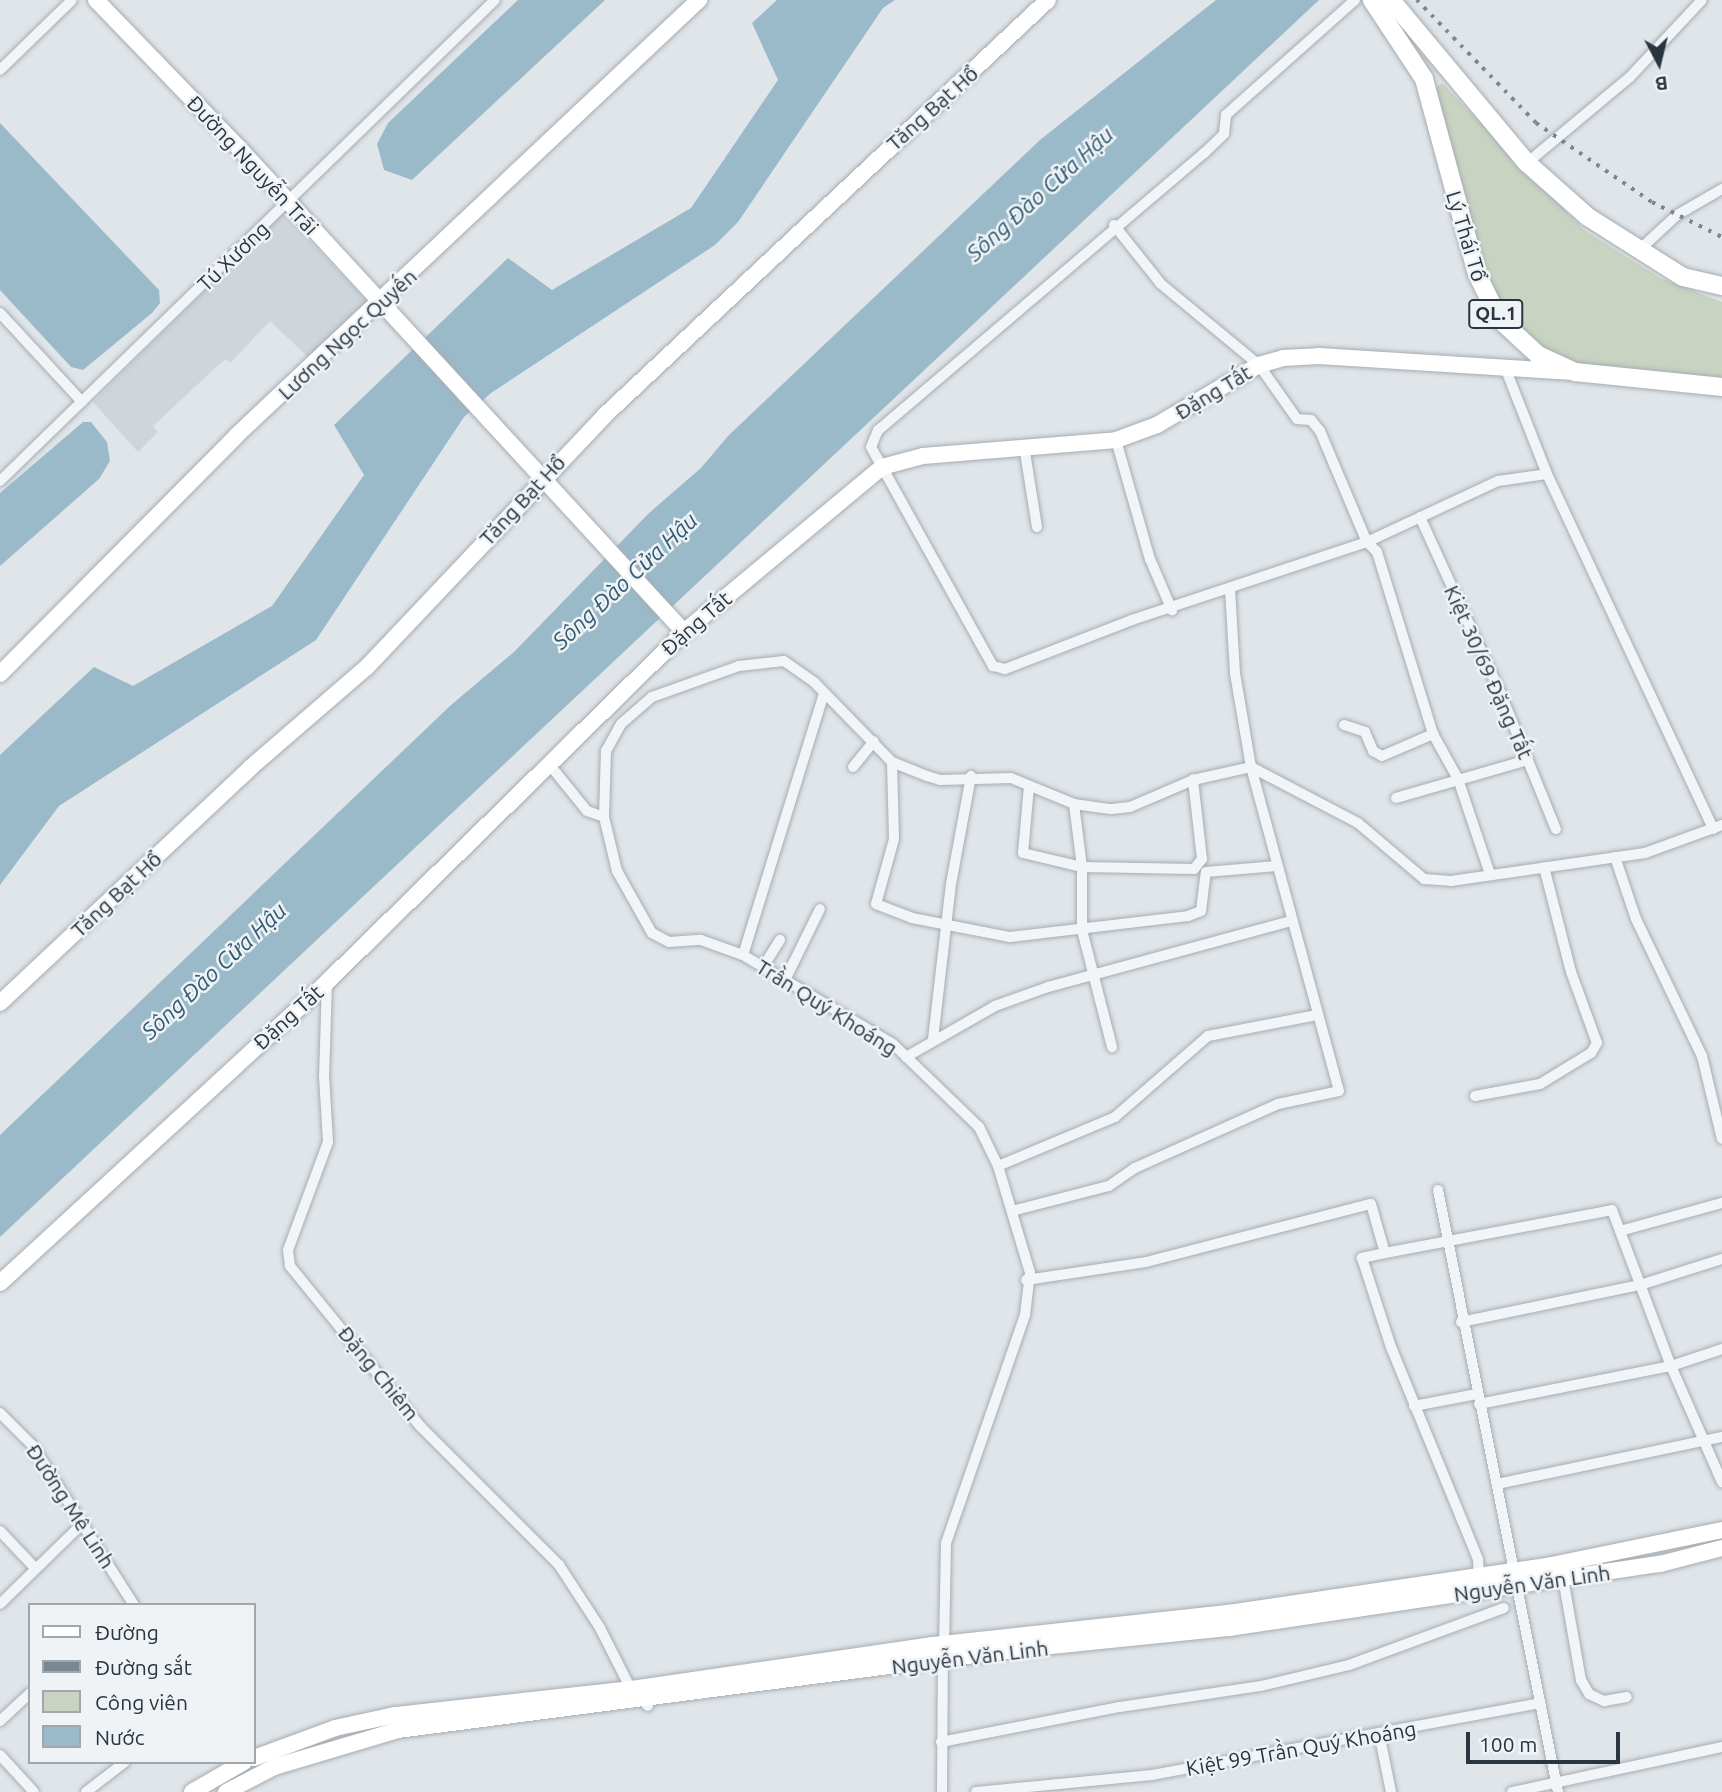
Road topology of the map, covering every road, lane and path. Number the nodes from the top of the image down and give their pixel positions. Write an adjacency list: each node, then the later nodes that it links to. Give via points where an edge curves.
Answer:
1 (72, 0): 11 (street)
2 (96, 0): 15 (main road, Đường Nguyễn Trãi)
3 (699, 0): 19 (main road, Lương Ngọc Quyến)
4 (1048, 0): 30 (main road, Tăng Bạt Hổ)
5 (1355, 0): 16 (street, via 1226,115 1224,134 1214,144)
6 (1372, 0): 12 (main road, QL.1)
7 (1391, 0): 10 (main road)
8 (1702, 0): 13 (street, via 1630,77)
9 (492, 1): 15 (street, Tú Xương)
10 (1444, 68): 12 (main road); 13 (main road)
11 (0, 70)
12 (1424, 79): 23 (main road, Lý Thái Tổ / QL.1, via 1487,299 1499,319 1530,348)
13 (1527, 163): 17 (main road, via 1588,217)
14 (1722, 189): 17 (street, via 1676,215)
15 (289, 203): 19 (main road, Đường Nguyễn Trãi); 25 (street, Tú Xương)
16 (1114, 225): 21 (street, via 1161,284); 28 (street, via 878,430 871,447)
17 (1637, 252): 18 (main road, via 1683,277)
18 (1722, 286)
19 (381, 304): 30 (main road, Đường Nguyễn Trãi); 38 (main road, Lương Ngọc Quyến, via 102,568)
20 (0, 313): 25 (street)
21 (1259, 365): 22 (main road, Đặng Tất, via 1319,356); 26 (main road, Đặng Tất, via 1157,425); 34 (street, via 1297,419 1311,420 1320,431)
22 (1506, 370): 23 (main road, Đặng Tất); 29 (street)
23 (1575, 372): 24 (main road, Lý Thái Tổ / QL.1)
24 (1722, 387)
25 (82, 402): 31 (street, Tú Xương)
26 (1116, 440): 27 (main road, Đặng Tất); 36 (street, via 1150,559)
27 (1024, 446): 28 (main road, Đặng Tất, via 923,456); 33 (street)
28 (882, 467): 36 (street, via 993,666 1013,668); 37 (main road, Đặng Tất)
29 (1547, 474): 32 (street, via 1498,481); 55 (street)
30 (543, 476): 37 (main road, Đường Nguyễn Trãi); 73 (main road, Tăng Bạt Hổ, via 367,667 251,767)
31 (0, 481)
32 (1420, 517): 34 (street); 43 (street, Kiệt 30/69 Đặng Tất)
33 (1037, 527)
34 (1367, 542): 35 (street); 41 (street, via 1377,552)
35 (1230, 590): 36 (street); 47 (street, via 1236,673)
36 (1172, 610)
37 (679, 626): 45 (main road, Đặng Tất)
38 (0, 674)
39 (823, 696): 42 (street, Trần Quý Khoáng); 54 (street, Trần Quý Khoáng, via 814,682 784,661 738,666 652,697 621,724 606,751); 68 (street)
40 (1344, 725): 41 (street, via 1363,730 1373,751 1382,755)
41 (1433, 734): 49 (street)
42 (874, 741): 44 (street, Trần Quý Khoáng); 46 (street)
43 (1528, 760): 49 (street); 56 (street, Kiệt 30/69 Đặng Tất)
44 (892, 762): 48 (street, via 940,780); 65 (street, via 894,839 876,904)
45 (550, 764): 54 (street, via 587,811); 72 (main road, Đặng Tất)
46 (853, 767)
47 (1251, 767): 50 (street); 58 (street); 62 (street, via 1358,823 1424,879 1444,882)
48 (971, 776): 51 (street, via 1011,778); 65 (street)
49 (1458, 779): 52 (street); 62 (street)
50 (1193, 780): 53 (street, via 1130,807); 61 (street)
51 (1029, 786): 53 (street); 59 (street, via 1023,853)
52 (1395, 798)
53 (1074, 804): 59 (street)
54 (604, 817): 68 (street, Trần Quý Khoáng, via 617,872 652,933 669,942 701,940)
55 (1718, 827): 57 (street, via 1645,853)
56 (1556, 829)
57 (1615, 857): 60 (street); 79 (street, via 1636,919 1702,1056)
58 (1277, 866): 61 (street); 64 (street)
59 (1082, 867): 61 (street); 66 (street)
60 (1544, 867): 62 (street); 78 (street, via 1573,979 1597,1043 1591,1053 1540,1084)
61 (1200, 871): 66 (street, via 1200,911)
62 (1490, 874)
63 (820, 909): 71 (street)
64 (1291, 921): 70 (street, via 1198,949); 74 (street)
65 (947, 923): 66 (street, via 1010,937); 75 (street)
66 (1082, 930): 70 (street)
67 (780, 940): 69 (street)
68 (743, 955): 69 (street, Trần Quý Khoáng)
69 (763, 967): 71 (street, Trần Quý Khoáng)
70 (1092, 972): 75 (street, via 995,1006); 76 (street)
71 (785, 980): 77 (street, Trần Quý Khoáng, via 893,1044)
72 (327, 982): 89 (main road, Đặng Tất); 114 (street, Đặng Chiêm, via 324,1076 328,1142 288,1250 290,1266 421,1426 559,1566 600,1628)
73 (0, 1003)
74 (1317, 1015): 80 (street, via 1208,1036 1115,1117); 83 (street, via 1339,1091 1278,1104 1135,1168 1109,1186)
75 (933, 1039): 77 (street)
76 (1112, 1047)
77 (906, 1057): 80 (street, Trần Quý Khoáng, via 979,1127)
78 (1475, 1096)
79 (1722, 1139)
80 (998, 1166): 83 (street, Trần Quý Khoáng)
81 (1438, 1190): 85 (street)
82 (1722, 1203): 84 (street)
83 (1012, 1211): 88 (street, Trần Quý Khoáng, via 1030,1273)
84 (1620, 1231): 85 (street, via 1612,1210); 90 (street)
85 (1446, 1242): 86 (street); 91 (street)
86 (1385, 1254): 88 (street, via 1371,1204 1146,1262); 95 (street, via 1362,1258)
87 (1722, 1259): 90 (street)
88 (1026, 1280): 113 (street, Trần Quý Khoáng, via 1025,1315 946,1543)
89 (0, 1283)
90 (1640, 1284): 91 (street); 93 (street)
91 (1461, 1322): 94 (street)
92 (1722, 1349): 93 (street)
93 (1671, 1366): 94 (street); 98 (street)
94 (1478, 1399): 95 (street); 100 (street)
95 (1414, 1406): 106 (street, via 1474,1549)
96 (1, 1413): 101 (street, Đường Mê Linh, via 32,1445)
97 (1722, 1437): 98 (street)
98 (1706, 1443): 99 (street); 100 (street)
99 (1722, 1482)
100 (1497, 1484): 107 (street)
101 (83, 1523): 105 (street); 109 (street, Đường Mê Linh)
102 (1722, 1530): 107 (main road, Nguyễn Văn Linh)
103 (0, 1531): 105 (street)
104 (1722, 1548): 108 (main road, Nguyễn Văn Linh, via 1660,1564)
105 (36, 1569): 110 (street)
106 (1479, 1576): 107 (main road, Nguyễn Văn Linh); 112 (main road, Nguyễn Văn Linh)
107 (1513, 1578): 108 (main road, Nguyễn Văn Linh); 112 (main road, Nguyễn Văn Linh); 117 (street)
108 (1563, 1578): 116 (street, via 1581,1681 1589,1695 1604,1701)
109 (128, 1602)
110 (0, 1604)
111 (1504, 1608): 122 (street, via 1349,1665 1261,1686 1120,1707)
112 (1229, 1621): 113 (main road, Nguyễn Văn Linh)
113 (943, 1652): 114 (main road, Nguyễn Văn Linh); 118 (main road, Nguyễn Văn Linh); 122 (street, Trần Quý Khoáng)
114 (631, 1689): 118 (street, Đặng Chiêm); 120 (main road, Nguyễn Văn Linh, via 407,1713)
115 (28, 1695): 119 (street)
116 (1627, 1697)
117 (1541, 1703): 121 (street, Kiệt 99 Trần Quý Khoáng); 129 (street)
118 (646, 1704): 123 (main road, Nguyễn Văn Linh, via 457,1721)
119 (0, 1721)
120 (335, 1728): 123 (main road); 126 (main road, Nguyễn Văn Linh)
121 (1379, 1733): 135 (street, Kiệt 99 Trần Quý Khoáng, via 1152,1775); 136 (street)
122 (941, 1742): 134 (street, Trần Quý Khoáng)
123 (341, 1744): 133 (main road, Nguyễn Văn Linh, via 274,1767)
124 (1722, 1747): 129 (street)
125 (0, 1755): 130 (street)
126 (256, 1757)
127 (120, 1764): 131 (street)
128 (237, 1764): 132 (main road)
129 (1557, 1788): 137 (street)
130 (34, 1792)
131 (86, 1792)
132 (192, 1792)
133 (226, 1792)
134 (942, 1792)
135 (976, 1792)
136 (1391, 1792)
137 (1512, 1792)

